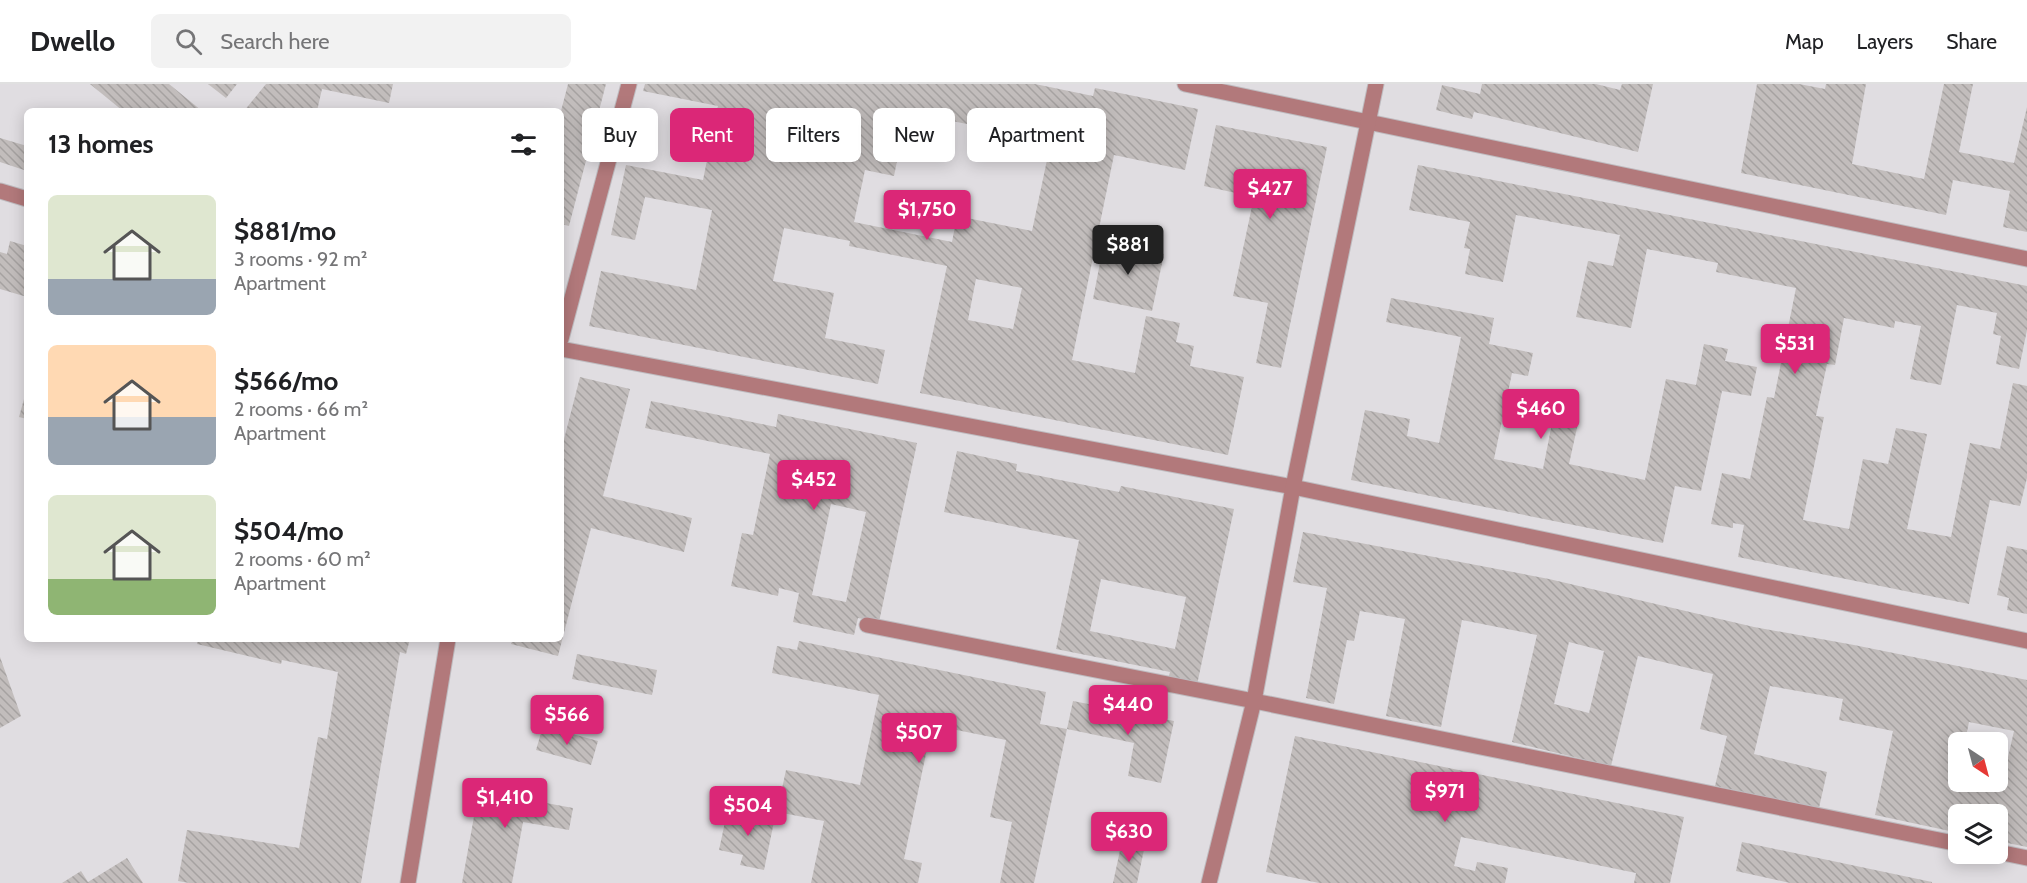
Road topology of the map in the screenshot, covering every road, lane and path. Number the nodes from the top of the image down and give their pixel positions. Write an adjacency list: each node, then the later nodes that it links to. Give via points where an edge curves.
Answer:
1 (628, 84): 8 (street)
2 (1185, 84): 4 (street)
3 (1376, 84): 4 (street)
4 (1368, 121): 7 (street); 10 (street)
5 (0, 192): 6 (street)
6 (24, 198)
7 (2027, 259)
8 (564, 328)
9 (564, 350): 10 (street)
10 (1293, 487): 12 (street); 14 (street)
11 (867, 625): 14 (street)
12 (2027, 640)
13 (448, 642): 18 (street)
14 (1254, 701): 15 (street); 19 (street)
15 (1948, 842)
16 (2008, 854): 17 (street)
17 (2027, 858)
18 (408, 883)
19 (1209, 883)

